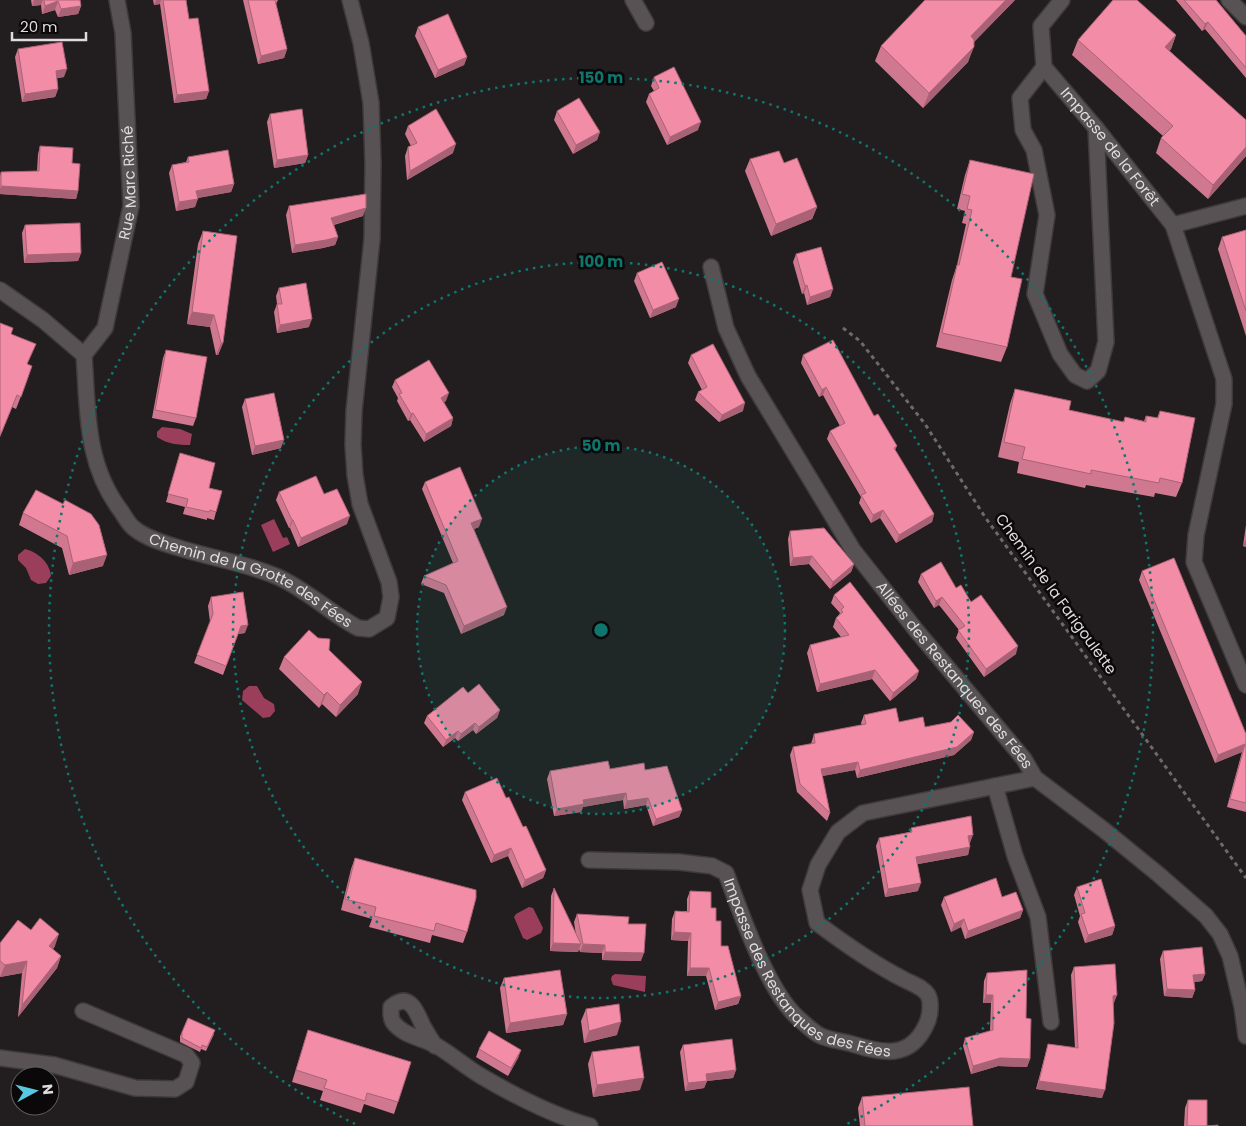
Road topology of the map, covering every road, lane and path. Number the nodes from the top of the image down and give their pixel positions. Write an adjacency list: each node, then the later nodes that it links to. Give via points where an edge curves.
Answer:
1 (117, 0): 15 (street, Rue Marc Riché, via 123,34 130,206 105,328)
2 (350, 0): 15 (street, Chemin de la Grotte des Fées, via 371,103 373,163 372,239 353,445 360,504 392,596 387,618 369,629 358,628 278,577 175,547 134,529 102,482 91,444)
3 (633, 0): 7 (street)
4 (1062, 0): 8 (street, via 1041,26)
5 (1229, 0): 6 (street)
6 (1246, 17)
7 (646, 23)
8 (1044, 66): 9 (street, Impasse de la Forêt); 9 (street, via 1020,98 1023,130 1034,150 1047,215 1035,294 1060,354 1075,375 1087,381 1098,371 1106,342)
9 (1096, 128): 11 (street, Impasse de la Forêt)
10 (1246, 206): 11 (street)
11 (1173, 225): 16 (street, via 1224,379 1224,404 1196,534 1194,562)
12 (711, 267): 17 (street, Allées des Restanques des Fées, via 726,328 748,376 853,550 1024,759)
13 (0, 290): 15 (street, via 43,320)
14 (843, 328): 20 (path, Chemin de la Farigoulette, via 860,341 925,424 985,517)
15 (84, 355)
16 (1246, 684)
17 (1035, 778): 18 (street, Impasse des Restanques des Fées); 23 (street, Allées des Restanques des Fées, via 1104,830 1206,916 1220,934 1230,956)
18 (995, 786): 19 (street, Impasse des Restanques des Fées, via 863,812 838,832 818,865 810,890 817,923 856,952 918,985 928,996 928,1022 920,1036 911,1046 895,1052 877,1052 819,1035 797,1017 778,994 764,967 726,873 712,866 679,862); 22 (street, via 1015,856 1038,918)
19 (589, 860)
20 (1246, 878)
21 (83, 1011): 25 (street, via 186,1055 192,1063 186,1082 176,1089 135,1088 54,1065)
22 (1051, 1022)
23 (1246, 1036)
24 (436, 1046): 26 (street, via 480,1076 529,1102)
25 (0, 1058)
26 (590, 1126)

